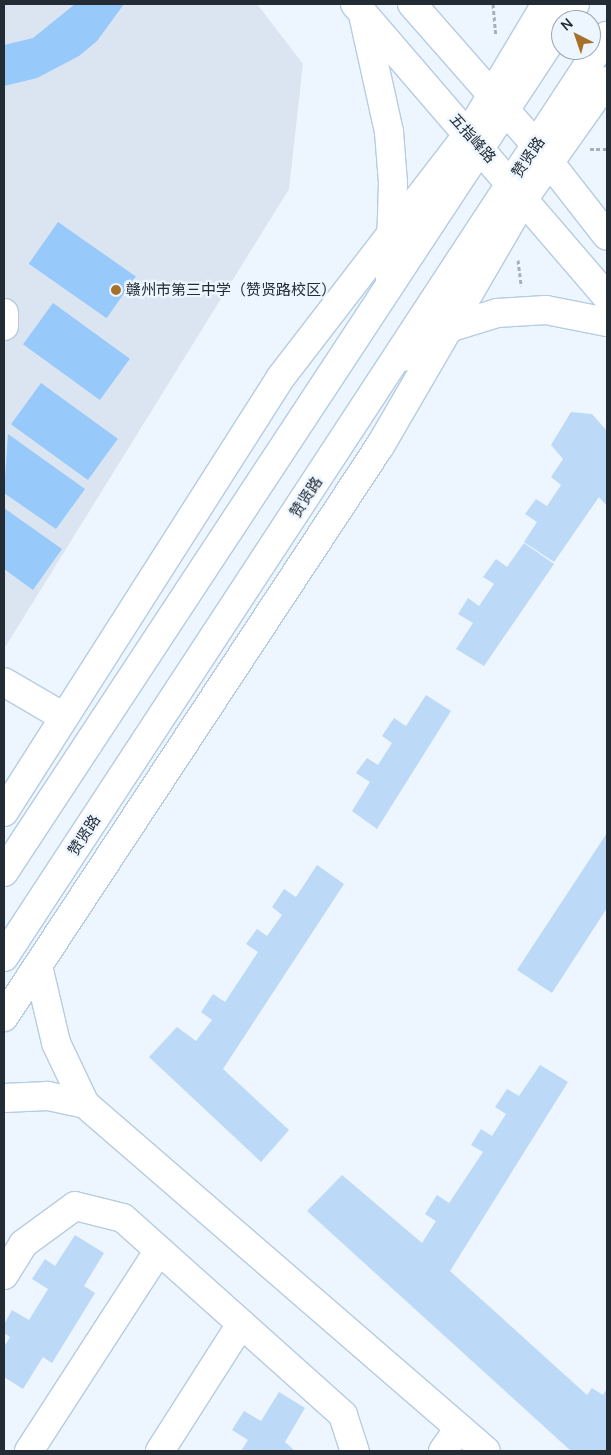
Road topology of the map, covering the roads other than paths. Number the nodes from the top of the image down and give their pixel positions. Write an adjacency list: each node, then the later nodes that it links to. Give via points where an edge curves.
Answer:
1 (412, 4): 7 (main road)
2 (546, 4): 7 (main road)
3 (359, 8): 8 (main road, 五指峰路); 11 (main road, via 389,132)
4 (607, 36): 9 (main road, 赞贤路)
5 (551, 37): 7 (main road)
6 (607, 81): 9 (main road)
7 (499, 102): 8 (main road); 9 (main road)
8 (475, 140): 10 (main road, 五指峰路); 11 (main road); 13 (main road)
9 (543, 154): 10 (main road); 12 (main road)
10 (518, 189): 14 (main road, 五指峰路); 18 (main road); 19 (main road, 赞贤路)
11 (393, 236): 13 (main road); 21 (main road, via 281,377)
12 (607, 236)
13 (390, 283): 23 (main road)
14 (607, 297)
15 (4, 313): 17 (main road)
16 (607, 322): 18 (main road, via 571,312 521,310)
17 (4, 326)
18 (448, 329): 19 (main road); 25 (main road, via 380,446)
19 (392, 366): 24 (main road, 赞贤路)
20 (4, 682): 21 (main road)
21 (64, 717): 22 (main road)
22 (4, 812)
23 (4, 872)
24 (4, 957)
25 (38, 966): 26 (main road); 28 (main road, via 56,1043)
26 (4, 1017)
27 (4, 1098): 28 (main road, via 48,1096)
28 (85, 1104): 32 (main road)
29 (159, 1250): 30 (main road, via 123,1218 76,1206 23,1244); 31 (main road); 33 (main road)
30 (4, 1275)
31 (241, 1324): 34 (main road); 35 (main road, via 342,1415)
32 (459, 1428): 36 (main road); 37 (main road)
33 (29, 1451)
34 (160, 1451)
35 (355, 1451)
36 (443, 1451)
37 (486, 1451)

